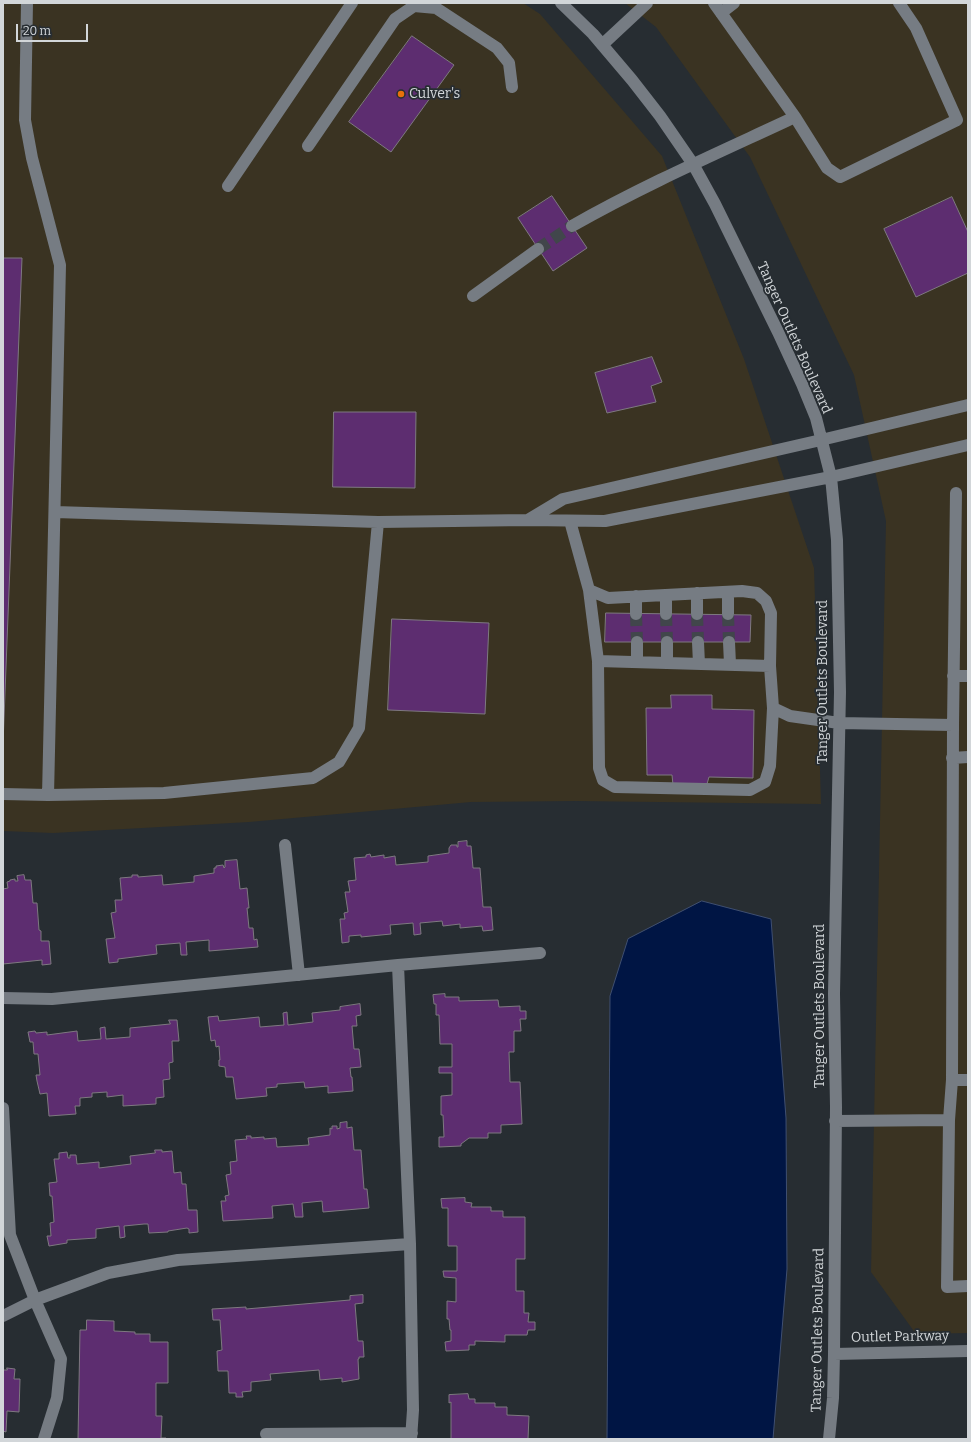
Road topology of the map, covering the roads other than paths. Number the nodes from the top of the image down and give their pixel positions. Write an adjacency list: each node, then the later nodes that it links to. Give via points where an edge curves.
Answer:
1 (27, 3): 23 (street, via 25,120 32,158 60,265)
2 (352, 3): 14 (street)
3 (561, 3): 9 (street, Tanger Outlets Boulevard)
4 (647, 3): 9 (street)
5 (714, 3): 8 (street)
6 (734, 3): 8 (street)
7 (899, 3): 11 (street, via 916,28 957,120 840,177 827,168)
8 (721, 14): 11 (street)
9 (602, 45): 13 (street, Tanger Outlets Boulevard, via 651,104)
10 (512, 87): 12 (street, via 509,62 497,48 436,8 414,6 395,19)
11 (795, 117): 13 (street)
12 (308, 146)
13 (693, 164): 15 (street); 19 (street, Tanger Outlets Boulevard, via 778,332 816,418)
14 (228, 186)
15 (572, 226)
16 (538, 249): 17 (street)
17 (473, 296)
18 (968, 405): 19 (street)
19 (821, 440): 21 (street, Tanger Outlets Boulevard); 24 (street, via 563,499)
20 (968, 445): 21 (street)
21 (831, 477): 25 (street, via 604,522); 49 (street, Tanger Outlets Boulevard, via 836,540)
22 (956, 493): 46 (street)
23 (54, 512): 26 (street); 54 (street)
24 (528, 520): 25 (street); 26 (street)
25 (570, 521): 27 (street)
26 (378, 522): 54 (street, via 359,728 339,762 313,778 164,793)
27 (590, 590): 31 (street, via 608,598); 40 (street)
28 (728, 592): 29 (street); 35 (street); 45 (street, via 757,593 766,601 771,612)
29 (697, 593): 30 (street); 34 (street)
30 (666, 595): 31 (street); 33 (street)
31 (636, 596): 32 (street)
32 (636, 614)
33 (666, 614)
34 (697, 614)
35 (728, 614)
36 (637, 642): 41 (street)
37 (667, 642): 42 (street)
38 (698, 642): 43 (street)
39 (730, 642): 44 (street)
40 (598, 661): 41 (street); 48 (street, via 599,768 603,780 615,786 750,790 765,782 770,766)
41 (637, 662): 42 (street)
42 (668, 663): 43 (street)
43 (699, 664): 44 (street)
44 (730, 664): 45 (street)
45 (770, 666): 48 (street)
46 (953, 676): 47 (street); 50 (street)
47 (968, 676)
48 (773, 708): 49 (street, via 790,716)
49 (839, 722): 50 (street); 64 (street, Tanger Outlets Boulevard, via 834,994)
50 (952, 725): 51 (street)
51 (952, 758): 52 (street); 60 (street)
52 (968, 758)
53 (3, 794): 54 (street)
54 (48, 795)
55 (285, 845): 58 (street)
56 (540, 953): 57 (street)
57 (398, 965): 58 (street); 65 (street)
58 (299, 975): 59 (street, via 52,999)
59 (3, 998)
60 (952, 1080): 61 (street); 63 (street)
61 (968, 1080)
62 (3, 1108): 67 (street, via 10,1235)
63 (949, 1120): 64 (street); 66 (street, via 947,1287)
64 (835, 1121): 70 (street, Tanger Outlets Boulevard)
65 (410, 1244): 67 (street, via 178,1260 108,1273); 72 (street)
66 (968, 1286)
67 (35, 1300): 68 (street); 73 (street, via 60,1359 57,1398)
68 (3, 1316)
69 (968, 1351): 70 (street, Outlet Parkway)
70 (834, 1354): 74 (street, Tanger Outlets Boulevard)
71 (266, 1434): 72 (street)
72 (412, 1436)
73 (44, 1439)
74 (829, 1439)

